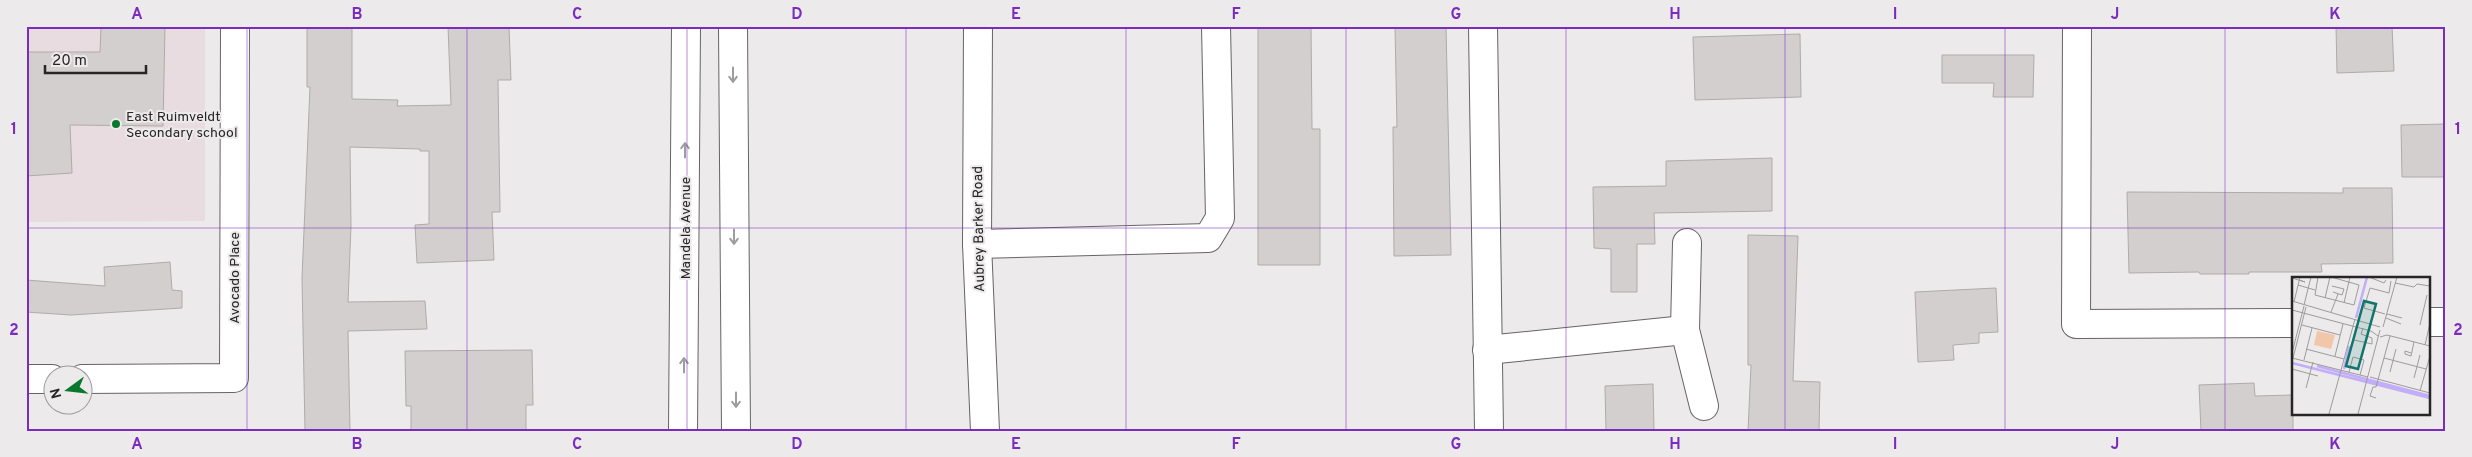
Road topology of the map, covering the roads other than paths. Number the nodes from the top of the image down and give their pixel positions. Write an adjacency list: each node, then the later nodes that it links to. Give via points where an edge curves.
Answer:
1 (235, 26): 17 (street, Avocado Place, via 234,378)
2 (686, 26): 19 (street, Mandela Avenue, one-way to 2)
3 (733, 26): 20 (street, one-way to 20)
4 (978, 26): 9 (street, Aubrey Barker Road)
5 (1216, 26): 9 (street, via 1220,218 1208,238)
6 (1483, 26): 14 (street)
7 (2077, 26): 12 (street, via 2076,324)
8 (1687, 243): 13 (street)
9 (977, 244): 21 (street, Aubrey Barker Road)
10 (2430, 322): 11 (street)
11 (2446, 322)
12 (2292, 323)
13 (1685, 330): 14 (street); 18 (street)
14 (1487, 350): 22 (street)
15 (26, 379): 16 (street)
16 (42, 379)
17 (92, 379)
18 (1704, 406)
19 (684, 431)
20 (736, 431)
21 (985, 431)
22 (1489, 431)

